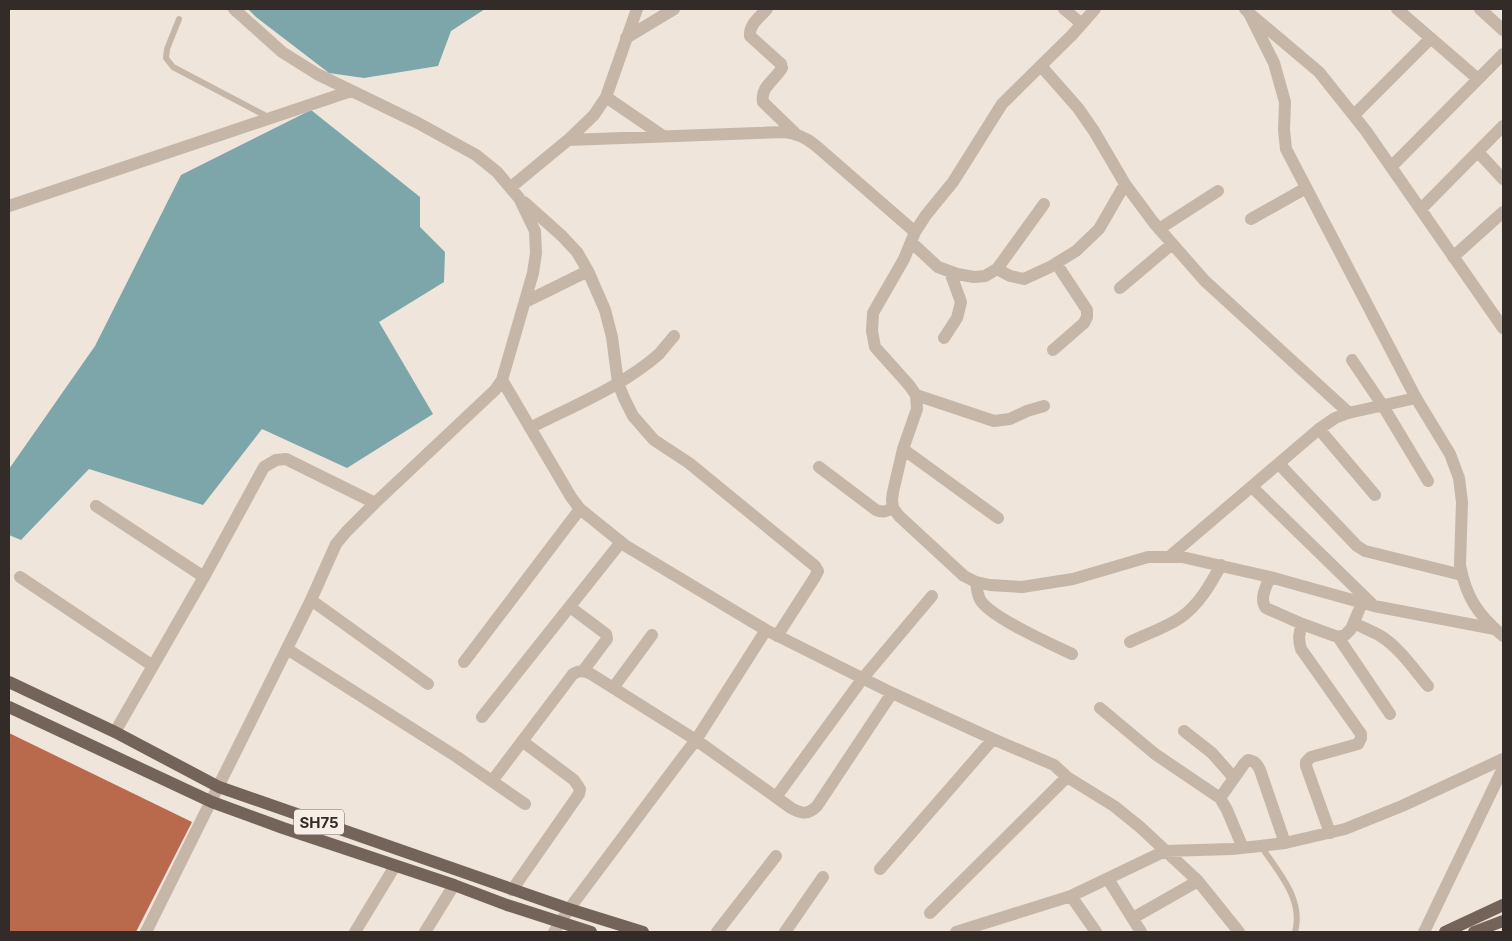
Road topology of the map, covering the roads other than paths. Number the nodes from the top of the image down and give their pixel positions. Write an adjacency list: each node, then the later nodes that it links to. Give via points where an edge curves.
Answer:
1 (234, 9): 18 (street, via 282,52)
2 (637, 9): 13 (street)
3 (674, 9): 13 (street)
4 (767, 9): 23 (street, via 749,29 750,36 782,68 764,90 763,102)
5 (1064, 9): 11 (street)
6 (1095, 9): 11 (street)
7 (1397, 9): 14 (street)
8 (1480, 9): 12 (street)
9 (1247, 11): 20 (street, via 1319,72); 31 (street, via 1274,63 1286,102 1286,150)
10 (179, 19): 21 (lane, via 167,49 166,58 173,66)
11 (1082, 24): 16 (street)
12 (1503, 30)
13 (626, 38): 19 (street)
14 (1431, 38): 17 (street); 20 (street)
15 (1503, 54): 17 (street)
16 (1041, 66): 29 (street, via 1094,130); 40 (street, via 1002,104)
17 (1478, 79): 27 (street)
18 (351, 91): 21 (street); 30 (street, via 476,155)
19 (606, 97): 24 (street); 25 (street, via 594,115)
20 (1354, 115): 27 (street)
21 (271, 119): 35 (street)
22 (1503, 126): 26 (street)
23 (794, 133): 24 (street); 40 (street, via 815,145)
24 (663, 136): 25 (street)
25 (568, 140): 30 (street)
26 (1478, 152): 28 (street); 36 (street)
27 (1391, 166): 36 (street)
28 (1503, 179)
29 (1125, 184): 39 (street); 43 (street, via 1094,234 1076,251)
30 (511, 187): 33 (street)
31 (1306, 188): 38 (street); 57 (street)
32 (1218, 191): 39 (street)
33 (520, 198): 45 (street, via 562,236); 48 (street, via 535,231 536,246)
34 (1044, 204): 44 (street)
35 (9, 206)
36 (1420, 209): 42 (street)
37 (1503, 212): 42 (street)
38 (1251, 219)
39 (1159, 228): 41 (street)
40 (913, 237): 46 (street, via 938,268); 56 (street, via 873,313 872,331 875,347)
41 (1172, 244): 47 (street); 60 (street, via 1205,282)
42 (1454, 257): 49 (street)
43 (1056, 263): 44 (street, via 1024,278 1010,276); 52 (street, via 1087,310 1087,317)
44 (997, 269): 46 (street, via 985,276 974,277)
45 (588, 271): 48 (street); 55 (street, via 605,310)
46 (950, 272): 51 (street, via 961,302 957,318)
47 (1120, 288)
48 (526, 302): 54 (street)
49 (1503, 328)
50 (674, 336): 55 (street, via 660,353)
51 (944, 338)
52 (1053, 350)
53 (1352, 360): 59 (street)
54 (502, 380): 61 (street); 69 (street)
55 (618, 383): 61 (street); 89 (street, via 633,416 654,440 689,463 815,566 818,571 815,577)
56 (916, 396): 58 (street, via 994,421 1010,419); 63 (street, via 917,409)
57 (1416, 398): 59 (street); 77 (street, via 1450,454 1459,478)
58 (1044, 406)
59 (1383, 406): 60 (street); 66 (street)
60 (1349, 413): 62 (street)
61 (530, 428): 72 (street)
62 (1319, 429): 64 (street); 68 (street)
63 (903, 449): 71 (street, via 892,492); 73 (street)
64 (1279, 464): 67 (street); 77 (street, via 1365,552)
65 (819, 467): 71 (street, via 876,510 885,512)
66 (1428, 481)
67 (1252, 487): 75 (street); 84 (street)
68 (1375, 495)
69 (375, 503): 79 (street, via 286,458 276,460 264,467); 83 (street, via 336,544)
70 (96, 506): 79 (street)
71 (893, 508): 81 (street, via 955,569)
72 (580, 509): 74 (street); 95 (street)
73 (998, 518)
74 (621, 542): 85 (street); 89 (street)
75 (1169, 557): 76 (street); 81 (street, via 1148,557 1073,579 1022,587)
76 (1221, 566): 80 (street); 92 (street, via 1193,607 1179,618)
77 (1462, 575): 88 (street, via 1468,596)
78 (20, 577): 96 (street)
79 (204, 577): 96 (street)
80 (1270, 577): 84 (street); 86 (street, via 1262,604)
81 (976, 582): 94 (street, via 981,602 993,612)
82 (932, 596): 98 (street)
83 (311, 600): 93 (street); 100 (street)
84 (1368, 604): 87 (street); 88 (street)
85 (570, 607): 97 (street, via 606,634 607,639); 107 (street)
86 (1302, 624): 91 (street); 123 (street, via 1298,641 1301,649 1361,734 1358,744 1306,762)
87 (1354, 624): 91 (street, via 1345,635); 101 (street, via 1392,645)
88 (1499, 632)
89 (772, 633): 98 (street); 111 (street)
90 (652, 635): 102 (street)
91 (1338, 637): 106 (street)
92 (1130, 642)
93 (287, 649): 117 (street); 118 (street)
94 (1072, 654)
95 (464, 662)
96 (153, 666): 109 (street)
97 (584, 671): 102 (street); 112 (street, via 572,674)
98 (863, 678): 103 (street); 119 (street)
99 (9, 682): 109 (main road, SH75)
100 (428, 684)
101 (1428, 686)
102 (613, 688): 111 (street)
103 (892, 693): 110 (street); 119 (street, via 818,806 805,814)
104 (9, 707): 121 (main road, SH75)
105 (1100, 708): 120 (street, via 1155,754)
106 (1390, 714)
107 (482, 717)
108 (1184, 731): 116 (street, via 1212,752)
109 (115, 732): 118 (main road, SH75)
110 (994, 739): 115 (street, via 1054,765); 130 (street)
111 (696, 740): 119 (street); 138 (street)
112 (522, 741): 117 (street); 135 (street, via 574,780 580,789)
113 (1503, 758): 123 (street, via 1402,806)
114 (1503, 768): 155 (street)
115 (1067, 776): 127 (street, via 1114,806); 139 (street)
116 (1234, 778): 120 (street); 124 (street, via 1248,760 1256,763)
117 (492, 781): 122 (street)
118 (219, 787): 121 (street); 135 (main road, SH75)
119 (776, 797)
120 (1220, 798): 126 (street)
121 (212, 802): 129 (main road, SH75); 143 (street)
122 (525, 804)
123 (1330, 833): 124 (street)
124 (1285, 843): 125 (street)
125 (1260, 846): 126 (street); 154 (lane, via 1290,891 1296,908)
126 (1243, 848): 127 (street)
127 (1165, 851): 132 (street); 133 (street)
128 (776, 856): 148 (street)
129 (395, 866): 134 (main road, SH75); 144 (street)
130 (880, 869)
131 (823, 877): 149 (street)
132 (1108, 879): 136 (street); 140 (street)
133 (1198, 881): 140 (street); 153 (street)
134 (454, 884): 142 (main road, SH75); 145 (street)
135 (512, 890): 138 (main road, SH75)
136 (1071, 896): 150 (street); 151 (street)
137 (1503, 905): 156 (main road)
138 (569, 909): 142 (street); 147 (main road, SH75)
139 (930, 913)
140 (1133, 918): 152 (street)
141 (1501, 924): 157 (main road)
142 (557, 927): 146 (main road, SH75)
143 (146, 932)
144 (356, 932)
145 (425, 932)
146 (591, 932)
147 (643, 932)
148 (717, 932)
149 (785, 932)
150 (956, 932)
151 (1096, 932)
152 (1141, 932)
153 (1239, 932)
154 (1295, 932)
155 (1424, 932)
156 (1446, 932)
157 (1474, 932)

